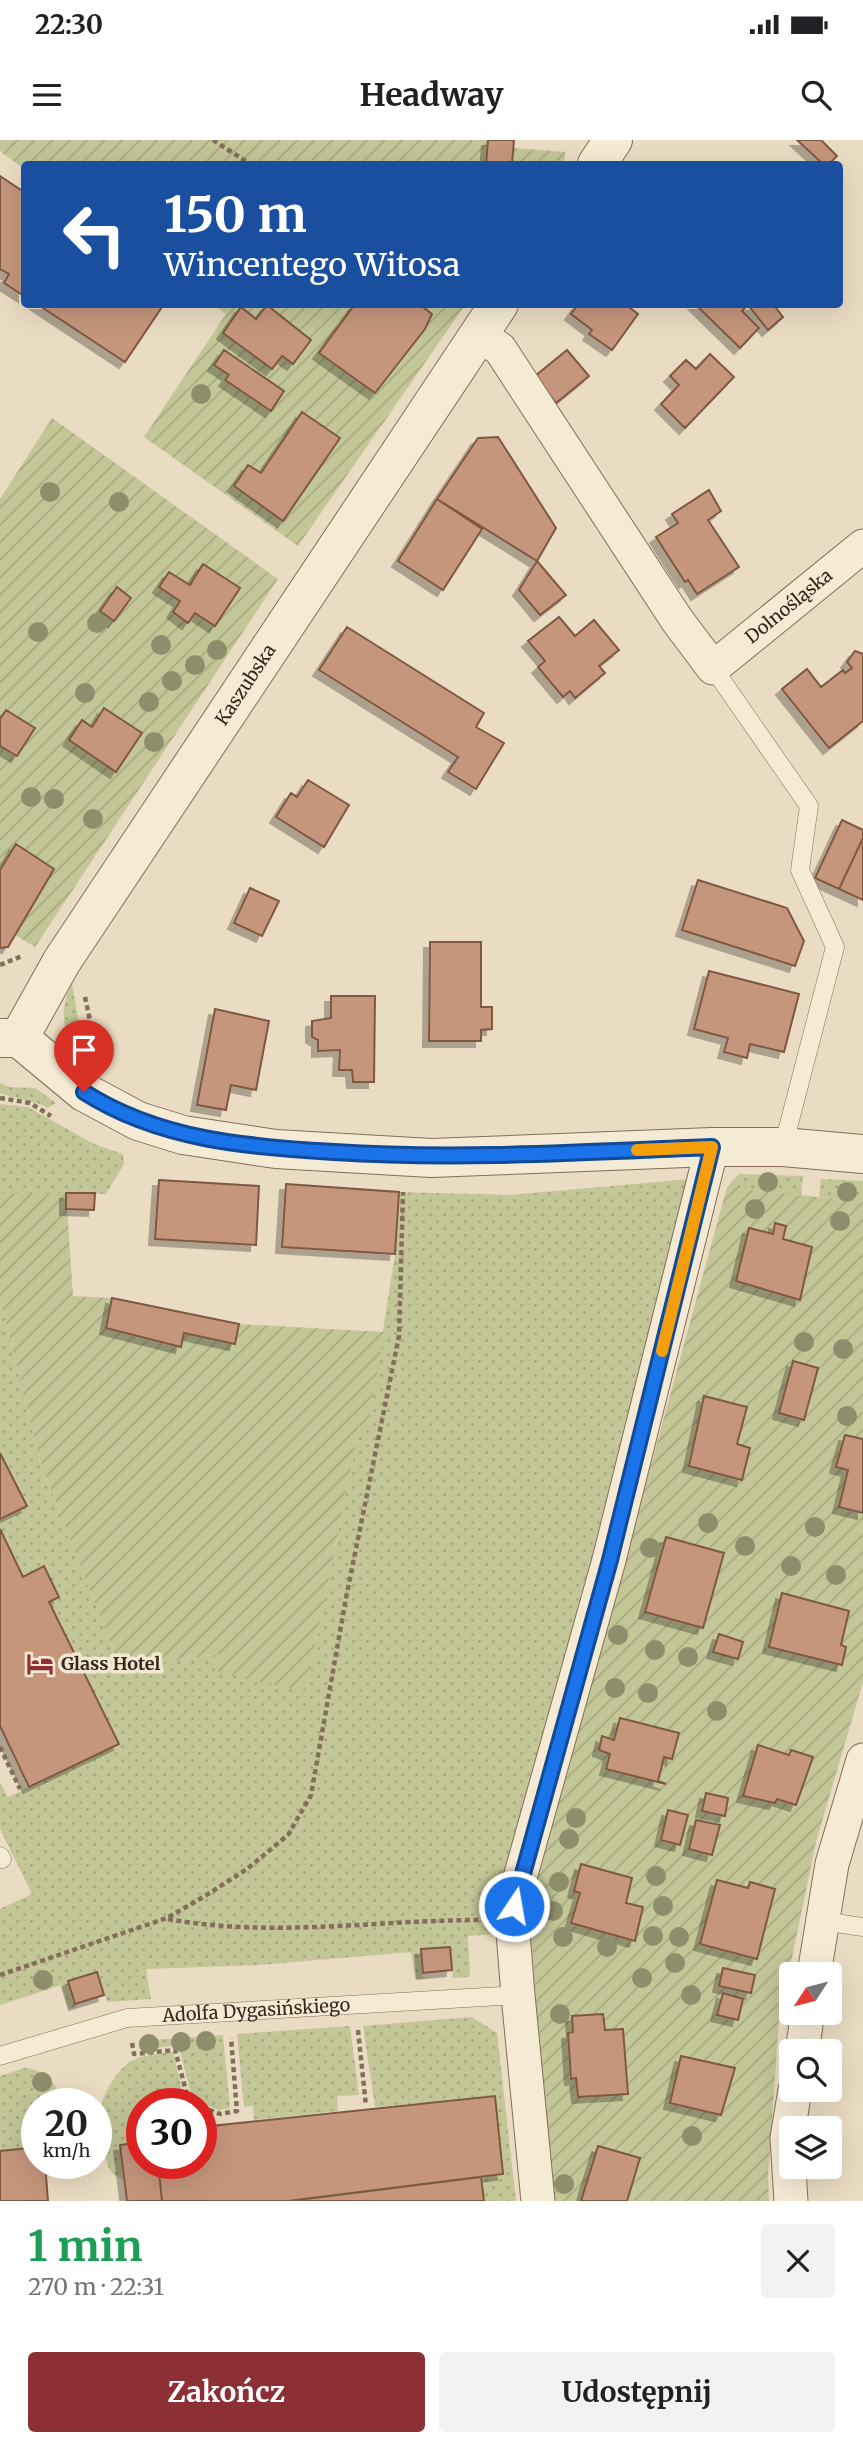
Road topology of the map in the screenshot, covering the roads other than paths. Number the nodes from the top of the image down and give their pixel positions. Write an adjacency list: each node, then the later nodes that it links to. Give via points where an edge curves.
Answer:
1 (489, 319): 3 (street, Kaszubska, via 500,349); 4 (street, Kaszubska)
2 (863, 546): 3 (street, Dolnośląska)
3 (713, 668): 6 (lane, via 809,806 800,870 835,947)
4 (9, 1038): 5 (street, via 100,1102 138,1121 183,1135 275,1149 407,1157)
5 (712, 1147): 6 (street); 12 (street, via 610,1560 516,1892 512,1920)
6 (783, 1147): 7 (street)
7 (863, 1154)
8 (863, 1760): 9 (street, via 832,1864)
9 (823, 1921): 10 (lane); 11 (street)
10 (863, 1927)
11 (816, 1962)
12 (517, 1995): 13 (lane, Adolfa Dygasińskiego, via 127,2018); 15 (street)
13 (0, 2056)
14 (793, 2102): 16 (street, via 787,2138)
15 (538, 2201)
16 (791, 2201)

